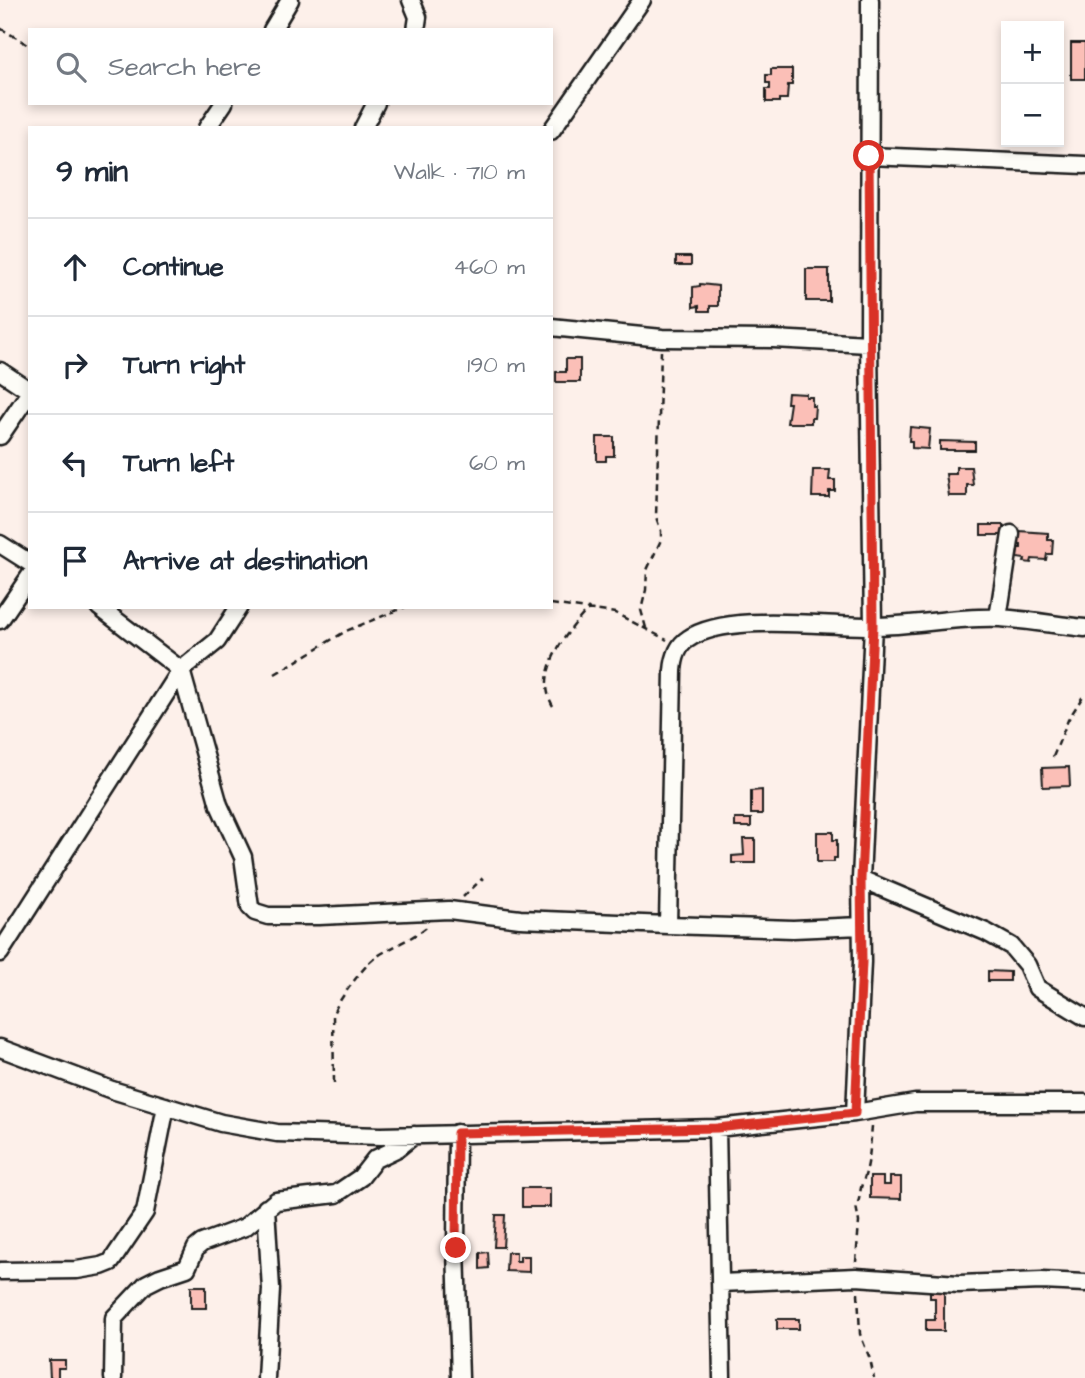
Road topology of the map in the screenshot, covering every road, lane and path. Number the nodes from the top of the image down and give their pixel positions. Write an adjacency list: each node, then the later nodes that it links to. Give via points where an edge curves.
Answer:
1 (290, 0): 6 (street)
2 (411, 0): 7 (street, via 418,17)
3 (642, 0): 13 (street)
4 (870, 0): 14 (street)
5 (0, 28): 8 (path)
6 (273, 28)
7 (416, 28)
8 (28, 45)
9 (223, 105): 11 (street)
10 (375, 105): 12 (street)
11 (208, 126)
12 (364, 126)
13 (553, 128)
14 (869, 156): 15 (street); 18 (street)
15 (1085, 165)
16 (553, 327): 17 (street)
17 (662, 338): 18 (street); 35 (path, via 656,510 661,540 647,570 641,610)
18 (869, 344): 34 (street)
19 (0, 370): 20 (street)
20 (28, 390)
21 (28, 394): 22 (street)
22 (0, 436)
23 (1011, 534): 32 (street)
24 (0, 544): 25 (street)
25 (28, 562)
26 (28, 579): 33 (street)
27 (553, 604): 28 (path)
28 (589, 608): 35 (path, via 615,613); 41 (path, via 552,659 548,693)
29 (102, 609): 38 (street)
30 (238, 609): 38 (street, via 217,641)
31 (400, 609): 39 (path, via 346,631)
32 (998, 618): 34 (street); 36 (street)
33 (0, 620)
34 (873, 626): 37 (street, via 742,624 700,633); 44 (street)
35 (646, 628): 37 (path)
36 (1085, 628)
37 (679, 647): 46 (street, via 673,671)
38 (181, 670): 45 (street, via 219,805 241,850 252,910 268,916 319,916); 49 (street)
39 (275, 674)
40 (1085, 693): 42 (path)
41 (553, 706)
42 (1053, 757)
43 (483, 878): 45 (path)
44 (861, 879): 48 (street); 50 (street, via 1011,946 1027,965 1037,988)
45 (449, 910): 46 (street, via 520,919)
46 (668, 925): 48 (street)
47 (429, 926): 52 (path, via 375,958 337,1005 333,1014)
48 (861, 926): 56 (street)
49 (0, 953)
50 (1085, 1017)
51 (0, 1048): 54 (street)
52 (334, 1083)
53 (1085, 1102): 55 (street, via 915,1102)
54 (166, 1106): 59 (street, via 277,1133); 61 (street, via 145,1212 111,1262 77,1270)
55 (873, 1108): 56 (street); 62 (path, via 867,1174 856,1206)
56 (855, 1113): 57 (street)
57 (717, 1128): 58 (street); 63 (street)
58 (457, 1133): 59 (street); 67 (street)
59 (414, 1135): 60 (street, via 375,1158 361,1177 336,1194 280,1199)
60 (266, 1208): 65 (street, via 244,1227 202,1243 187,1268 146,1284 125,1304 113,1320); 66 (street, via 271,1289)
61 (0, 1271)
62 (856, 1277): 63 (street); 64 (street, via 959,1284); 69 (path, via 860,1334)
63 (721, 1283): 68 (street)
64 (1085, 1283)
65 (113, 1378)
66 (266, 1378)
67 (460, 1378)
68 (722, 1378)
69 (874, 1378)

